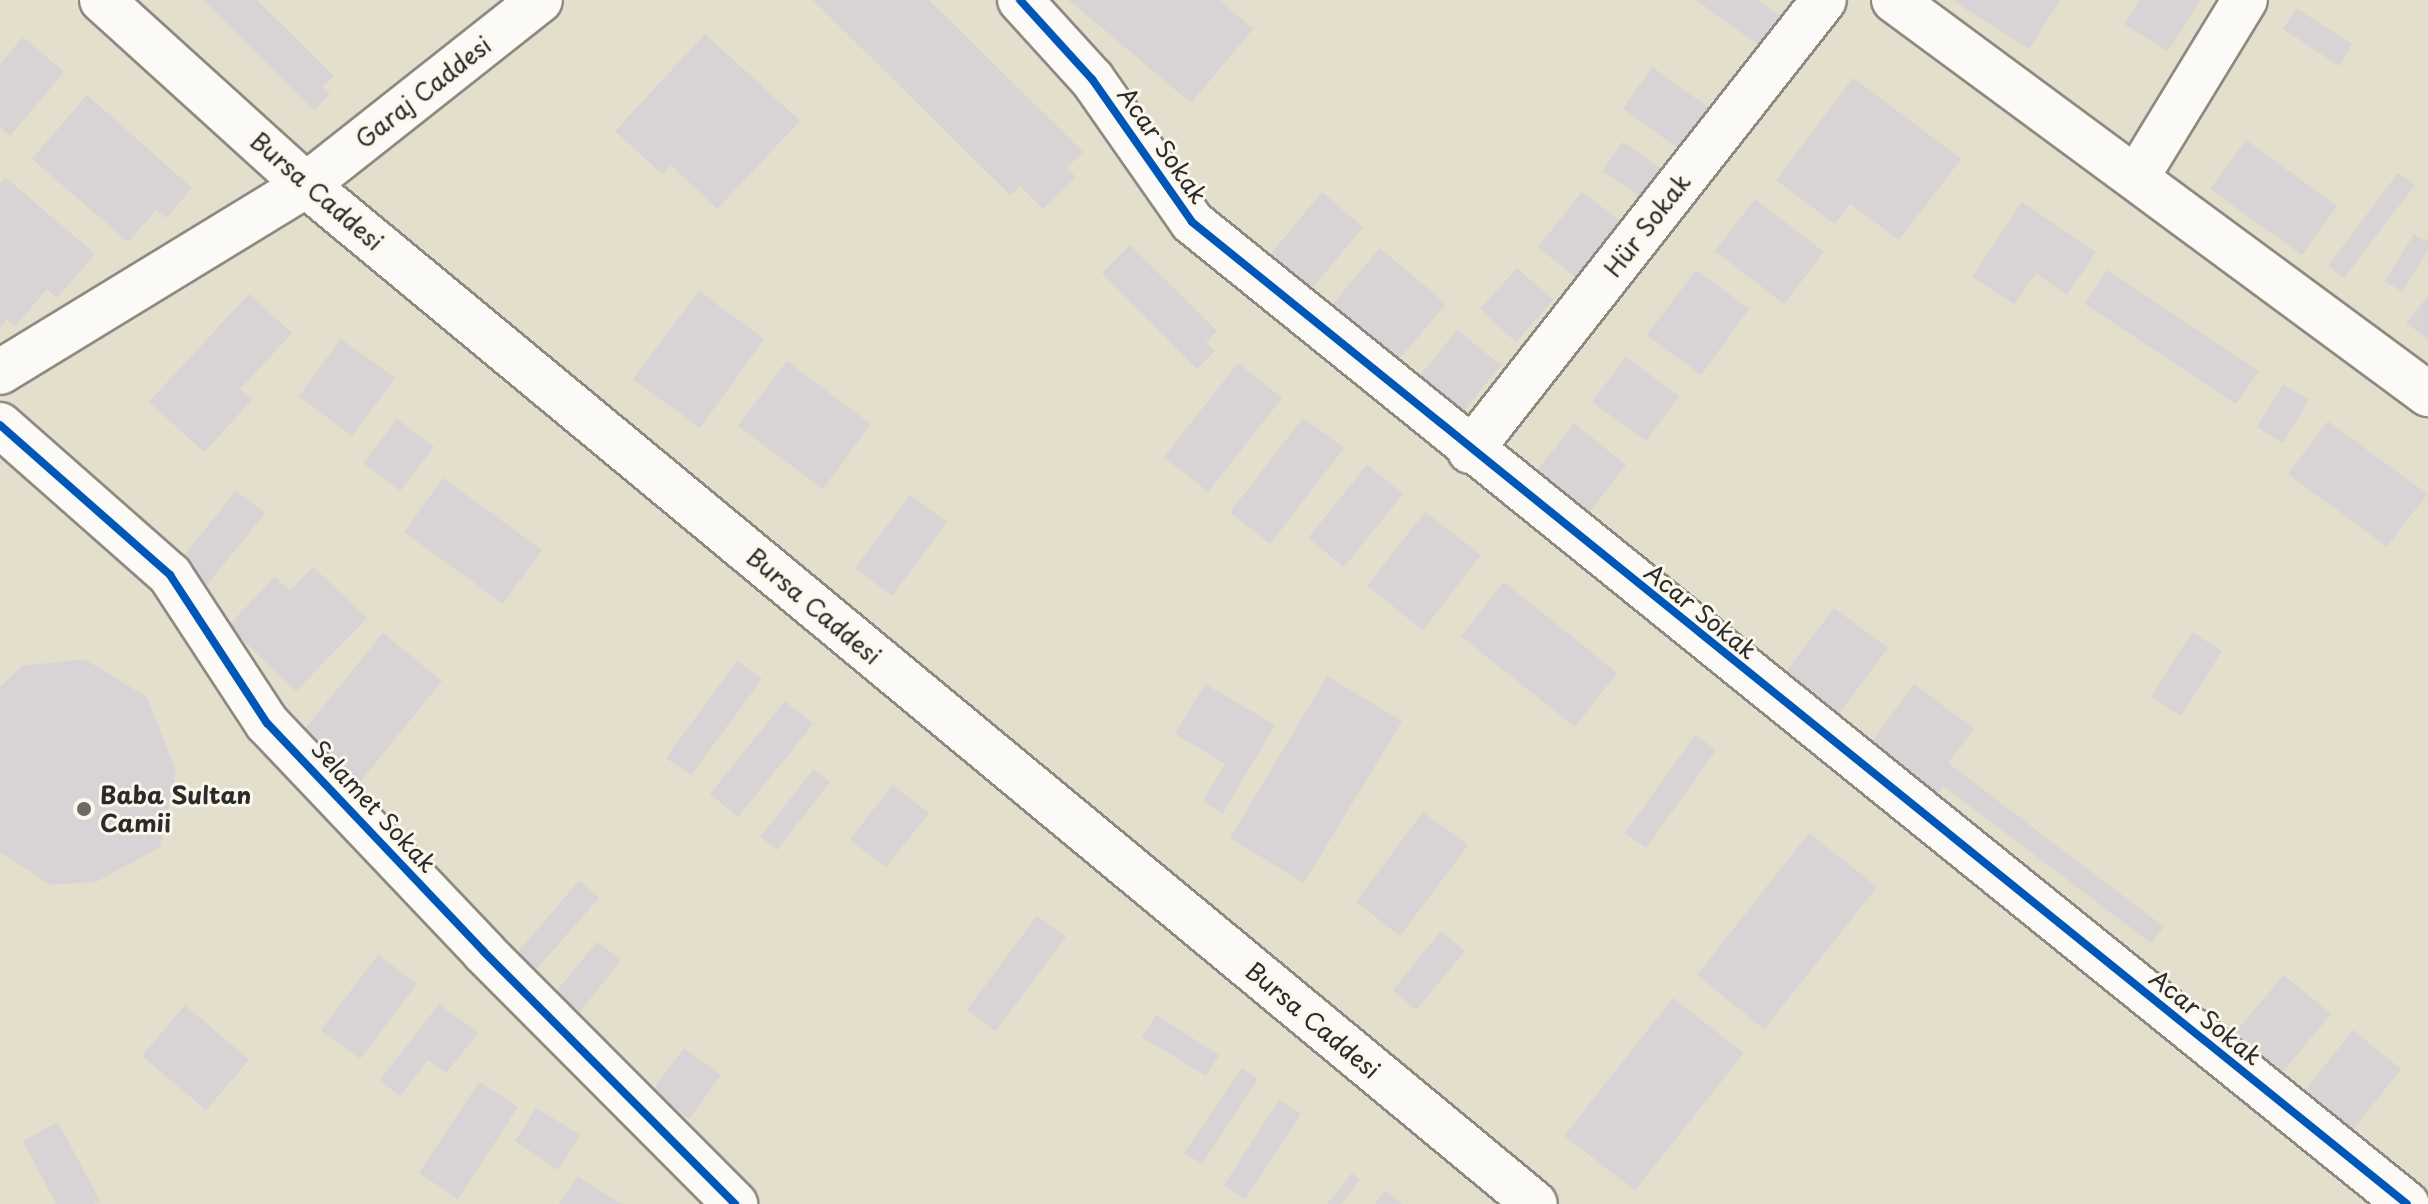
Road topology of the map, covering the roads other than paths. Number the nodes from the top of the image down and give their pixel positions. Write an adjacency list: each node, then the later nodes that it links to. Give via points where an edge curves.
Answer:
1 (102, 0): 8 (street, Bursa Caddesi)
2 (540, 0): 8 (street, Garaj Caddesi)
3 (1020, 0): 12 (street, Acar Sokak, via 1092,79 1192,222)
4 (1824, 0): 12 (street, Hür Sokak)
5 (1894, 0): 7 (street)
6 (2245, 0): 7 (street)
7 (2138, 175): 10 (street)
8 (306, 185): 9 (street, Garaj Caddesi); 14 (street, Bursa Caddesi)
9 (0, 372)
10 (2428, 394)
11 (0, 425): 13 (street, Selamet Sokak, via 170,575 267,723)
12 (1470, 451): 15 (street, Acar Sokak)
13 (735, 1204)
14 (1535, 1204)
15 (2407, 1204)

